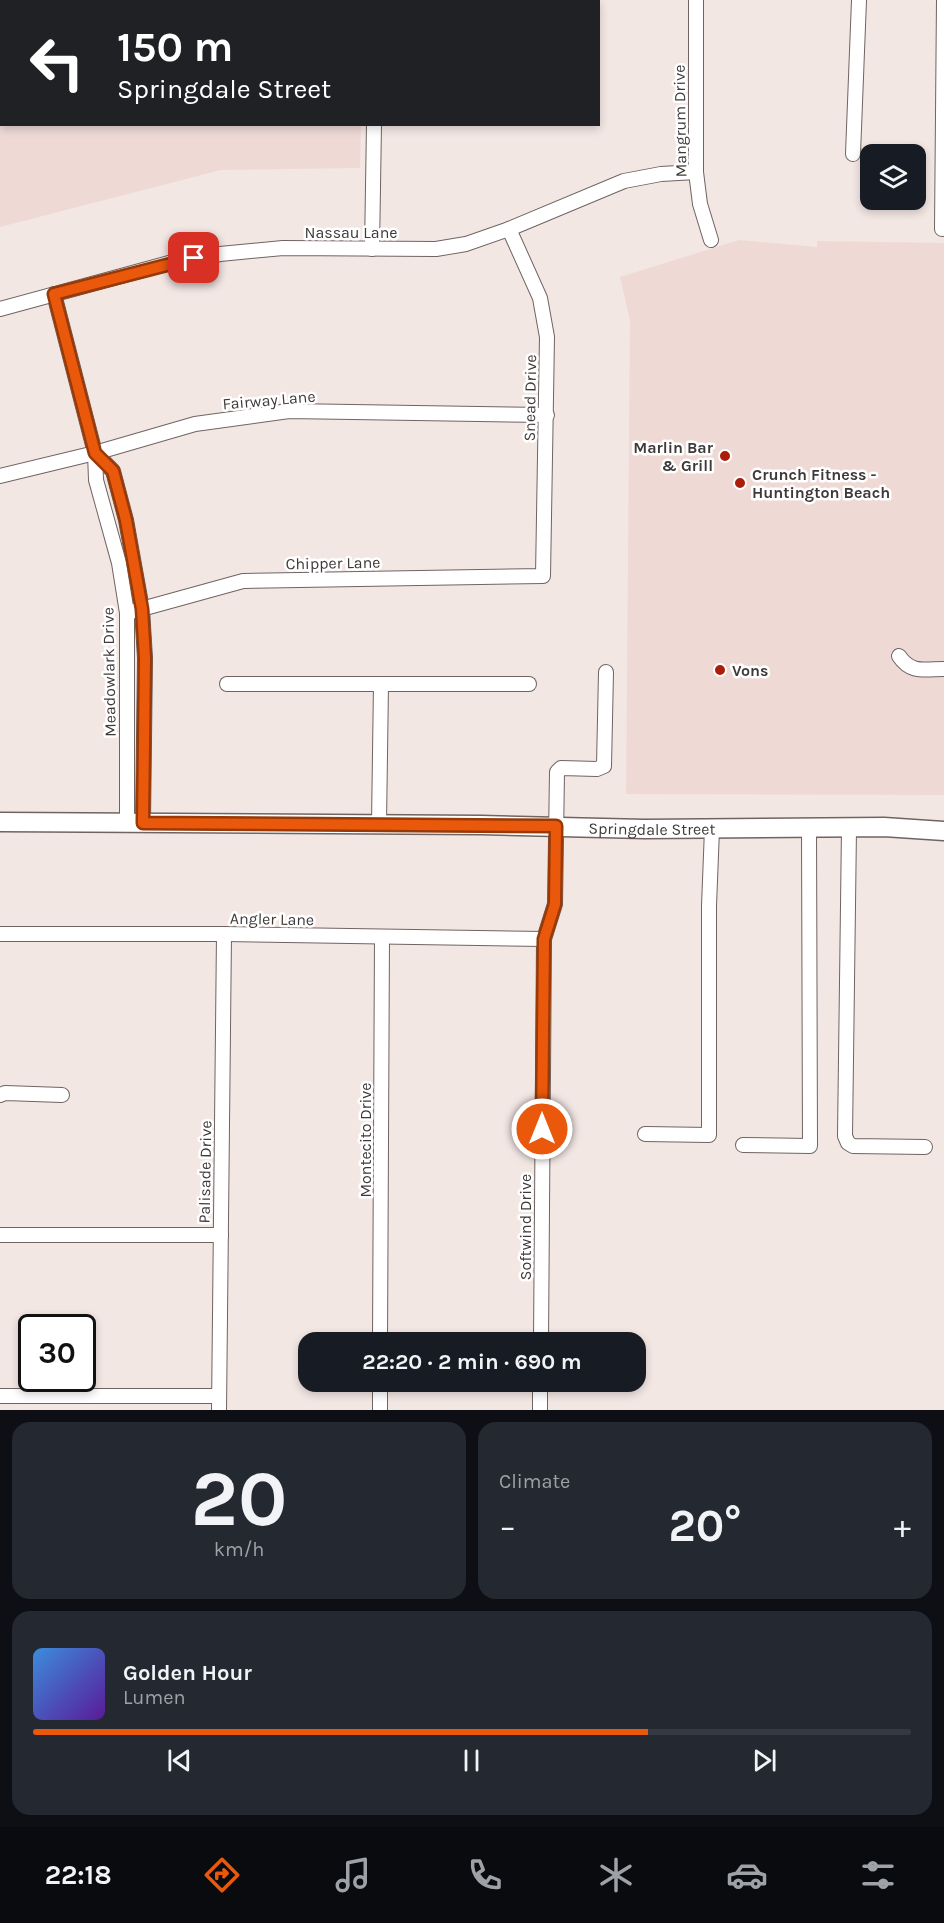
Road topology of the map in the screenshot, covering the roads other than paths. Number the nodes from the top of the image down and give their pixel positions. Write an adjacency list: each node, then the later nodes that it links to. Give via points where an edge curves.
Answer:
1 (696, 0): 6 (street, Mangrum Drive)
2 (859, 0): 5 (street)
3 (944, 0): 8 (street)
4 (374, 126): 10 (street)
5 (853, 154)
6 (696, 172): 7 (street, Nassau Lane, via 624,181); 9 (street, Mangrum Drive)
7 (509, 229): 10 (street, Nassau Lane, via 466,244 436,249); 13 (street, Snead Drive, via 540,298 547,337)
8 (942, 229)
9 (711, 240)
10 (372, 249): 11 (street, Nassau Lane, via 283,248 211,255)
11 (54, 294): 12 (street, Nassau Lane); 14 (street, Meadowlark Drive)
12 (0, 309)
13 (547, 415): 14 (street, Fairway Lane, via 289,411 195,424); 16 (street, Snead Drive)
14 (95, 453): 15 (street, Fairway Lane); 17 (street, Meadowlark Drive, via 113,471); 18 (street, Meadowlark Drive, via 96,480 119,563)
15 (0, 476)
16 (543, 576): 17 (street, Chipper Lane, via 243,581)
17 (142, 609): 18 (street, Chipper Lane); 26 (street, Meadowlark Drive, via 145,658)
18 (127, 613): 26 (street, Meadowlark Drive)
19 (899, 656): 20 (street, via 911,669)
20 (944, 669)
21 (606, 672): 28 (street, Softwind Drive, via 604,766 561,768 557,772)
22 (227, 684): 23 (street)
23 (381, 684): 24 (street); 27 (street)
24 (529, 684)
25 (0, 822): 26 (main road, Springdale Street)
26 (135, 823): 27 (main road, Springdale Street)
27 (379, 824): 28 (main road, Springdale Street)
28 (556, 826): 29 (main road, Springdale Street); 36 (street, Softwind Drive, via 555,904)
29 (712, 828): 30 (main road, Springdale Street); 39 (street, via 709,1135)
30 (809, 828): 31 (main road, Springdale Street); 40 (street, via 810,1146)
31 (849, 828): 32 (main road, Springdale Street); 41 (street, via 845,1136 853,1146)
32 (944, 831)
33 (0, 934): 34 (street, Angler Lane)
34 (224, 934): 35 (street, Angler Lane); 43 (street, Palisade Drive)
35 (382, 937): 36 (street, Angler Lane); 44 (street, Montecito Drive)
36 (544, 939): 45 (street, Softwind Drive)
37 (0, 1095): 38 (street)
38 (62, 1095)
39 (645, 1134)
40 (743, 1145)
41 (926, 1147)
42 (0, 1235): 43 (street)
43 (221, 1235): 49 (street, Palisade Drive)
44 (380, 1332)
45 (541, 1332)
46 (380, 1392): 51 (street)
47 (540, 1392): 52 (street)
48 (0, 1396): 49 (street)
49 (219, 1396): 50 (street, Palisade Drive)
50 (219, 1410)
51 (380, 1410)
52 (540, 1410)

